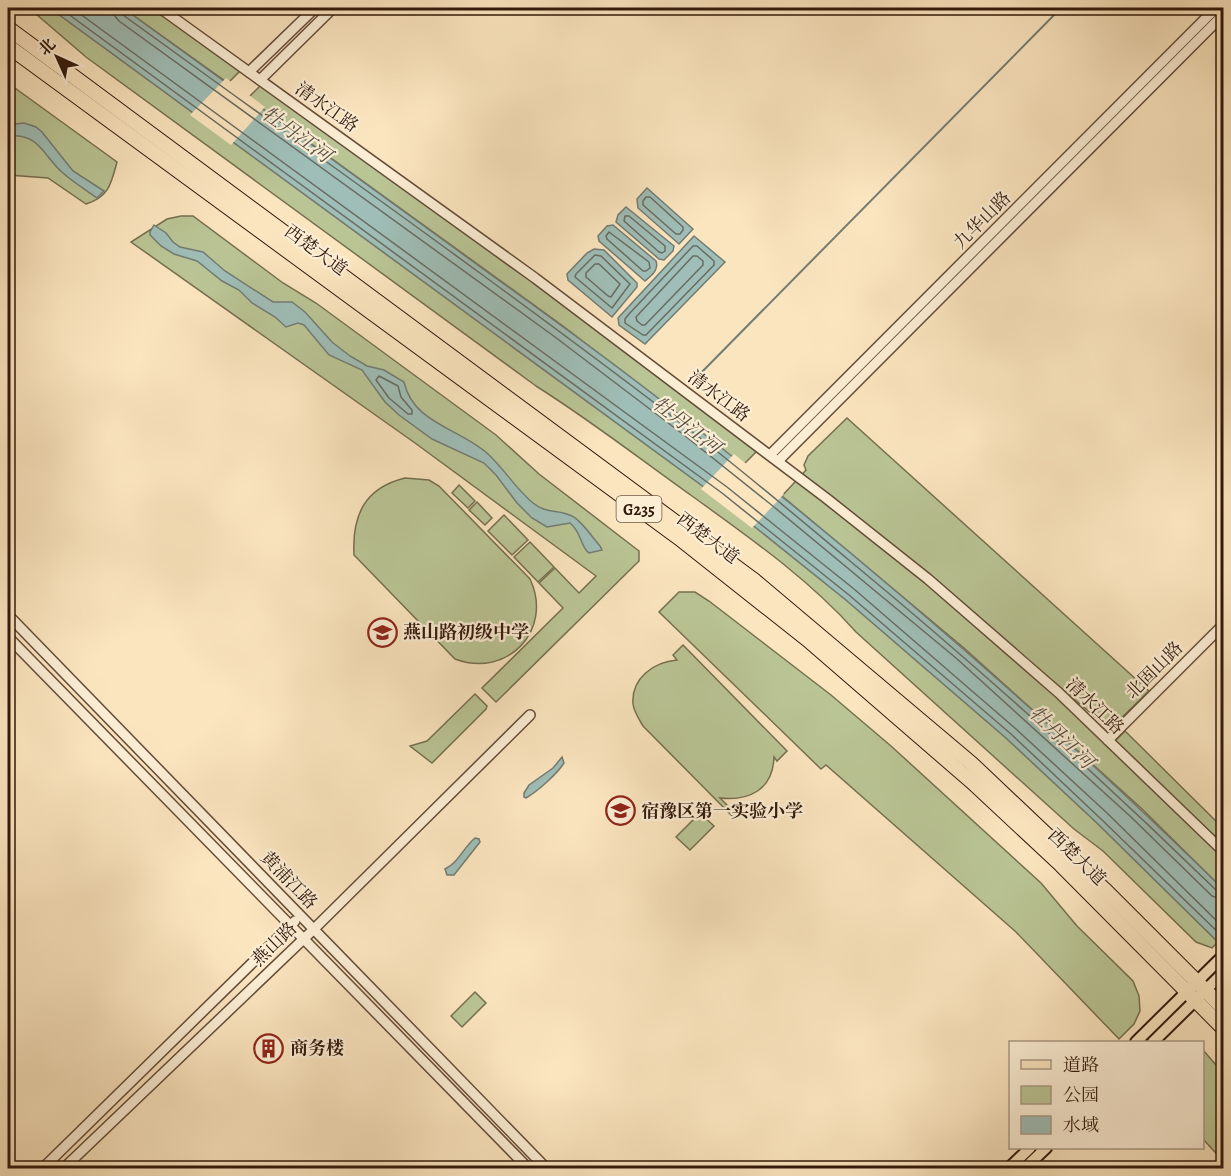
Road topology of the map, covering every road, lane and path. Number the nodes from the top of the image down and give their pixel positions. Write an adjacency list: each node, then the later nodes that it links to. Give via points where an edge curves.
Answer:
1 (160, 8): 7 (street, 清水江路)
2 (315, 8): 7 (street)
3 (333, 8): 8 (street)
4 (1219, 15): 9 (street, 九华山路)
5 (8, 28): 22 (highway, 西楚大道 / G235, via 755,581 971,763)
6 (8, 46): 23 (highway, 西楚大道 / G235, via 670,531 766,606 972,782)
7 (249, 72): 8 (street, 清水江路)
8 (260, 80): 9 (street, 清水江路, via 535,278)
9 (774, 458): 14 (street, 清水江路, via 928,579)
10 (8, 615): 16 (street, 黄浦江路)
11 (1224, 624): 14 (street, 北固山路)
12 (8, 637): 17 (street, 黄浦江路)
13 (530, 715): 18 (street, 燕山路)
14 (1108, 740): 15 (street, 清水江路)
15 (1224, 852)
16 (301, 915): 17 (street, 燕山路); 18 (street, 黄浦江路)
17 (291, 926): 19 (street, 黄浦江路); 30 (street, 燕山路)
18 (314, 929): 19 (street, 燕山路); 33 (street, 黄浦江路)
19 (304, 939): 31 (street, 燕山路); 32 (street, 黄浦江路)
20 (1224, 955): 22 (main road, via 1210,967)
21 (1222, 974): 22 (main road)
22 (1201, 986): 23 (main road); 24 (highway, 西楚大道 / G235)
23 (1191, 996): 25 (highway, 西楚大道 / G235); 26 (main road); 27 (main road)
24 (1224, 1009)
25 (1224, 1029)
26 (1137, 1041)
27 (1154, 1041)
28 (1029, 1149): 34 (main road)
29 (1045, 1149): 35 (main road)
30 (43, 1168)
31 (64, 1168)
32 (528, 1168)
33 (546, 1168)
34 (1009, 1168)
35 (1025, 1168)

